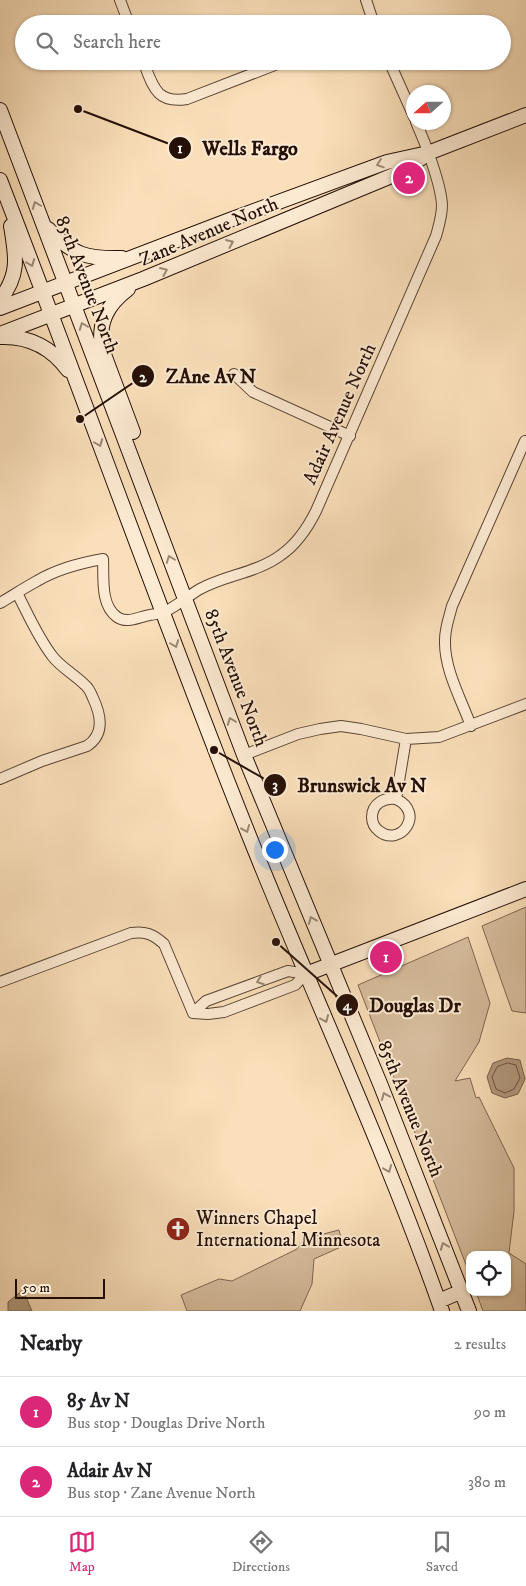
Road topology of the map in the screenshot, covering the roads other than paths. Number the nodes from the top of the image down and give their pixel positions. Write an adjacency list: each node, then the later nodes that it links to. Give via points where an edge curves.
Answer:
1 (120, 0): 3 (street)
2 (366, 0): 4 (street)
3 (126, 15)
4 (371, 15)
5 (147, 70): 6 (street, via 157,92 166,99 176,100)
6 (261, 70)
7 (393, 70): 8 (street)
8 (406, 99)
9 (0, 110): 15 (main road, 85th Avenue North, one-way to 9)
10 (526, 115): 12 (main road, Zane Avenue North)
11 (419, 130): 12 (street, Adair Avenue North)
12 (428, 153): 16 (main road, Zane Avenue North, one-way to 16, via 387,162); 17 (main road, Zane Avenue North, one-way to 12, via 401,172); 27 (street, Adair Avenue North, via 442,203 441,219)
13 (0, 180): 14 (main road)
14 (8, 200): 19 (main road, one-way to 19); 20 (main road, via 16,265 12,281)
15 (44, 225): 16 (main road, via 76,252 96,258); 18 (main road, 85th Avenue North)
16 (132, 258): 18 (main road, Zane Avenue North)
17 (143, 280): 21 (main road, Zane Avenue North); 29 (main road, via 114,301 104,318 100,336 142,457)
18 (66, 284): 19 (main road, Zane Avenue North); 21 (main road, 85th Avenue North)
19 (42, 292): 22 (main road, Zane Avenue North); 23 (main road)
20 (0, 300)
21 (75, 306): 23 (main road, Zane Avenue North); 29 (main road, 85th Avenue North, one-way to 21)
22 (0, 308)
23 (51, 315): 24 (main road, Zane Avenue North); 26 (main road)
24 (0, 336): 26 (main road, via 39,343 60,359)
25 (234, 374): 27 (street, via 253,392)
26 (76, 380): 33 (main road, one-way to 33)
27 (350, 436): 31 (street, Adair Avenue North, via 316,512 294,544 260,566 200,589)
28 (525, 441): 35 (street, via 447,624 447,660)
29 (143, 486): 31 (main road, 85th Avenue North, one-way to 29)
30 (17, 593): 32 (street); 33 (street, Adair Avenue North, via 62,569 103,559 104,592 112,613 126,620); 38 (street, via 54,658 86,685 98,711 100,727 93,742 87,746)
31 (186, 599): 33 (street, Adair Avenue North); 37 (main road, 85th Avenue North, one-way to 31)
32 (0, 603)
33 (163, 612): 42 (main road, one-way to 42)
34 (526, 704): 35 (street)
35 (471, 726): 36 (street, via 439,737)
36 (406, 739): 37 (street, via 341,726 320,728); 39 (street)
37 (244, 755): 41 (main road, 85th Avenue North, one-way to 37)
38 (0, 779)
39 (396, 799)
40 (526, 889): 41 (main road)
41 (330, 965): 42 (main road); 45 (main road, 85th Avenue North, one-way to 41)
42 (306, 974): 44 (street, via 295,985 224,1012); 44 (street, one-way to 44, via 288,971 206,1001); 46 (main road, one-way to 46, via 357,1092)
43 (0, 982): 44 (street, via 131,934 146,932 164,944)
44 (193, 1013)
45 (462, 1292): 46 (main road); 47 (main road, 85th Avenue North)
46 (440, 1306)
47 (469, 1311)

